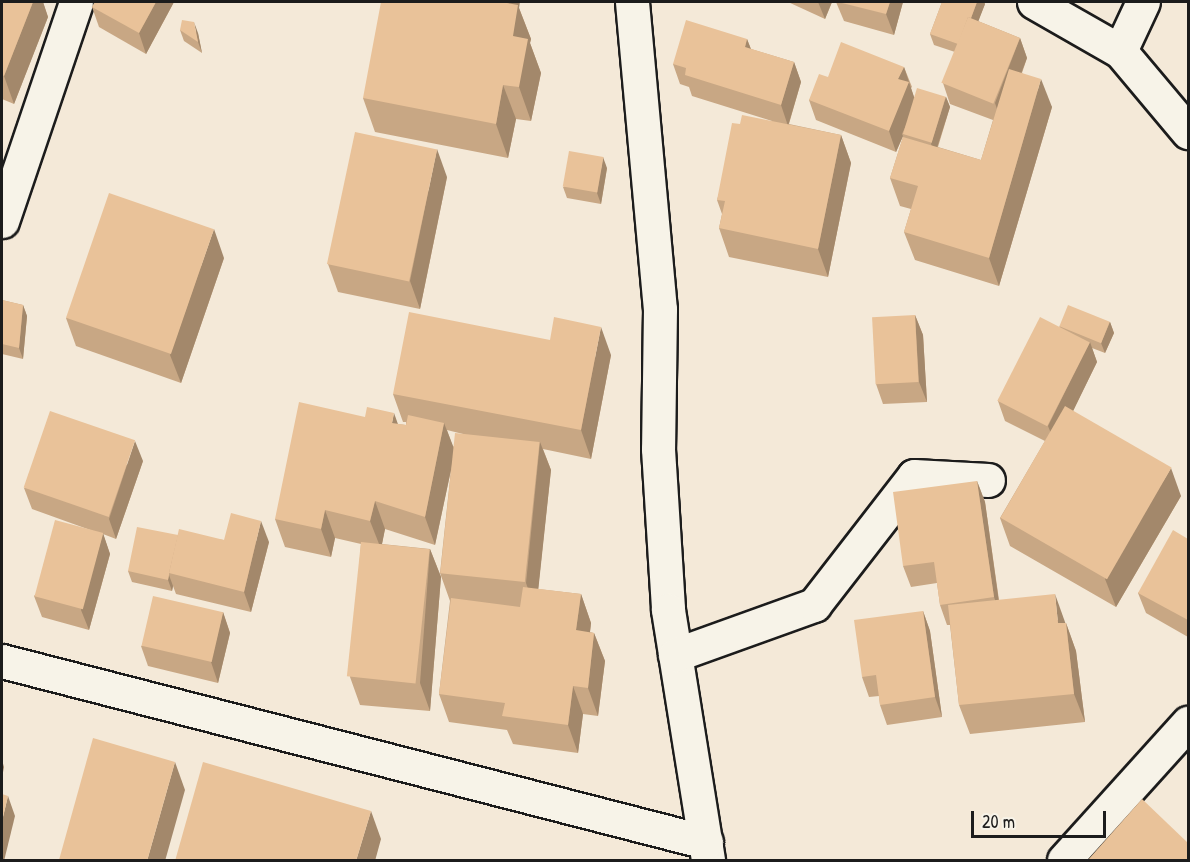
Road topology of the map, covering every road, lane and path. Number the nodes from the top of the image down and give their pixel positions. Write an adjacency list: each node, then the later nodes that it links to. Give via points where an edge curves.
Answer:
1 (76, 2): 7 (street)
2 (632, 2): 9 (street, via 660,309 658,449)
3 (1034, 2): 5 (street)
4 (1143, 2): 5 (street)
5 (1120, 51): 6 (street)
6 (1188, 132)
7 (2, 221)
8 (988, 480): 9 (street, via 915,476 814,605)
9 (675, 655): 12 (street)
10 (2, 661): 12 (street)
11 (1188, 723): 13 (street)
12 (707, 851)
13 (1064, 861)

